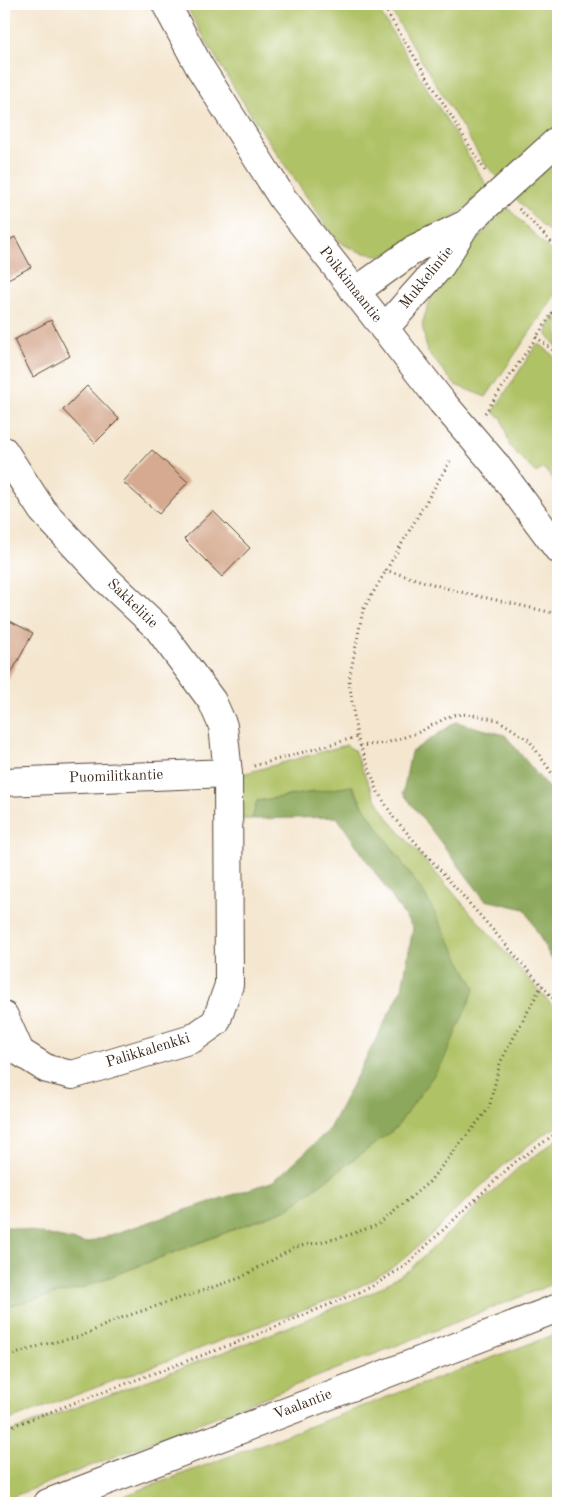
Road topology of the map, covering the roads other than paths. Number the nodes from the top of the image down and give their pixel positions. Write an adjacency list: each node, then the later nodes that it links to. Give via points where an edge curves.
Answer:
1 (166, 4): 4 (street, Poikkimaantie, via 282,199)
2 (558, 140): 3 (street, Mukkelintie)
3 (466, 224): 4 (street, Mukkelintie, via 416,248); 5 (street, Mukkelintie, via 441,265)
4 (355, 292): 5 (street, Poikkimaantie)
5 (384, 329): 7 (street, Poikkimaantie, bridge, via 496,464)
6 (4, 451): 8 (street, Sakkelitie, via 42,510 105,578 158,628 212,701 222,726)
7 (558, 549)
8 (228, 773): 9 (street, Puomilitkantie); 10 (street, Palikkalenkki, via 229,985 216,1022 192,1038 72,1074 47,1069 20,1052)
9 (4, 782)
10 (4, 1016)
11 (558, 1308): 12 (street, Vaalantie)
12 (48, 1503)

